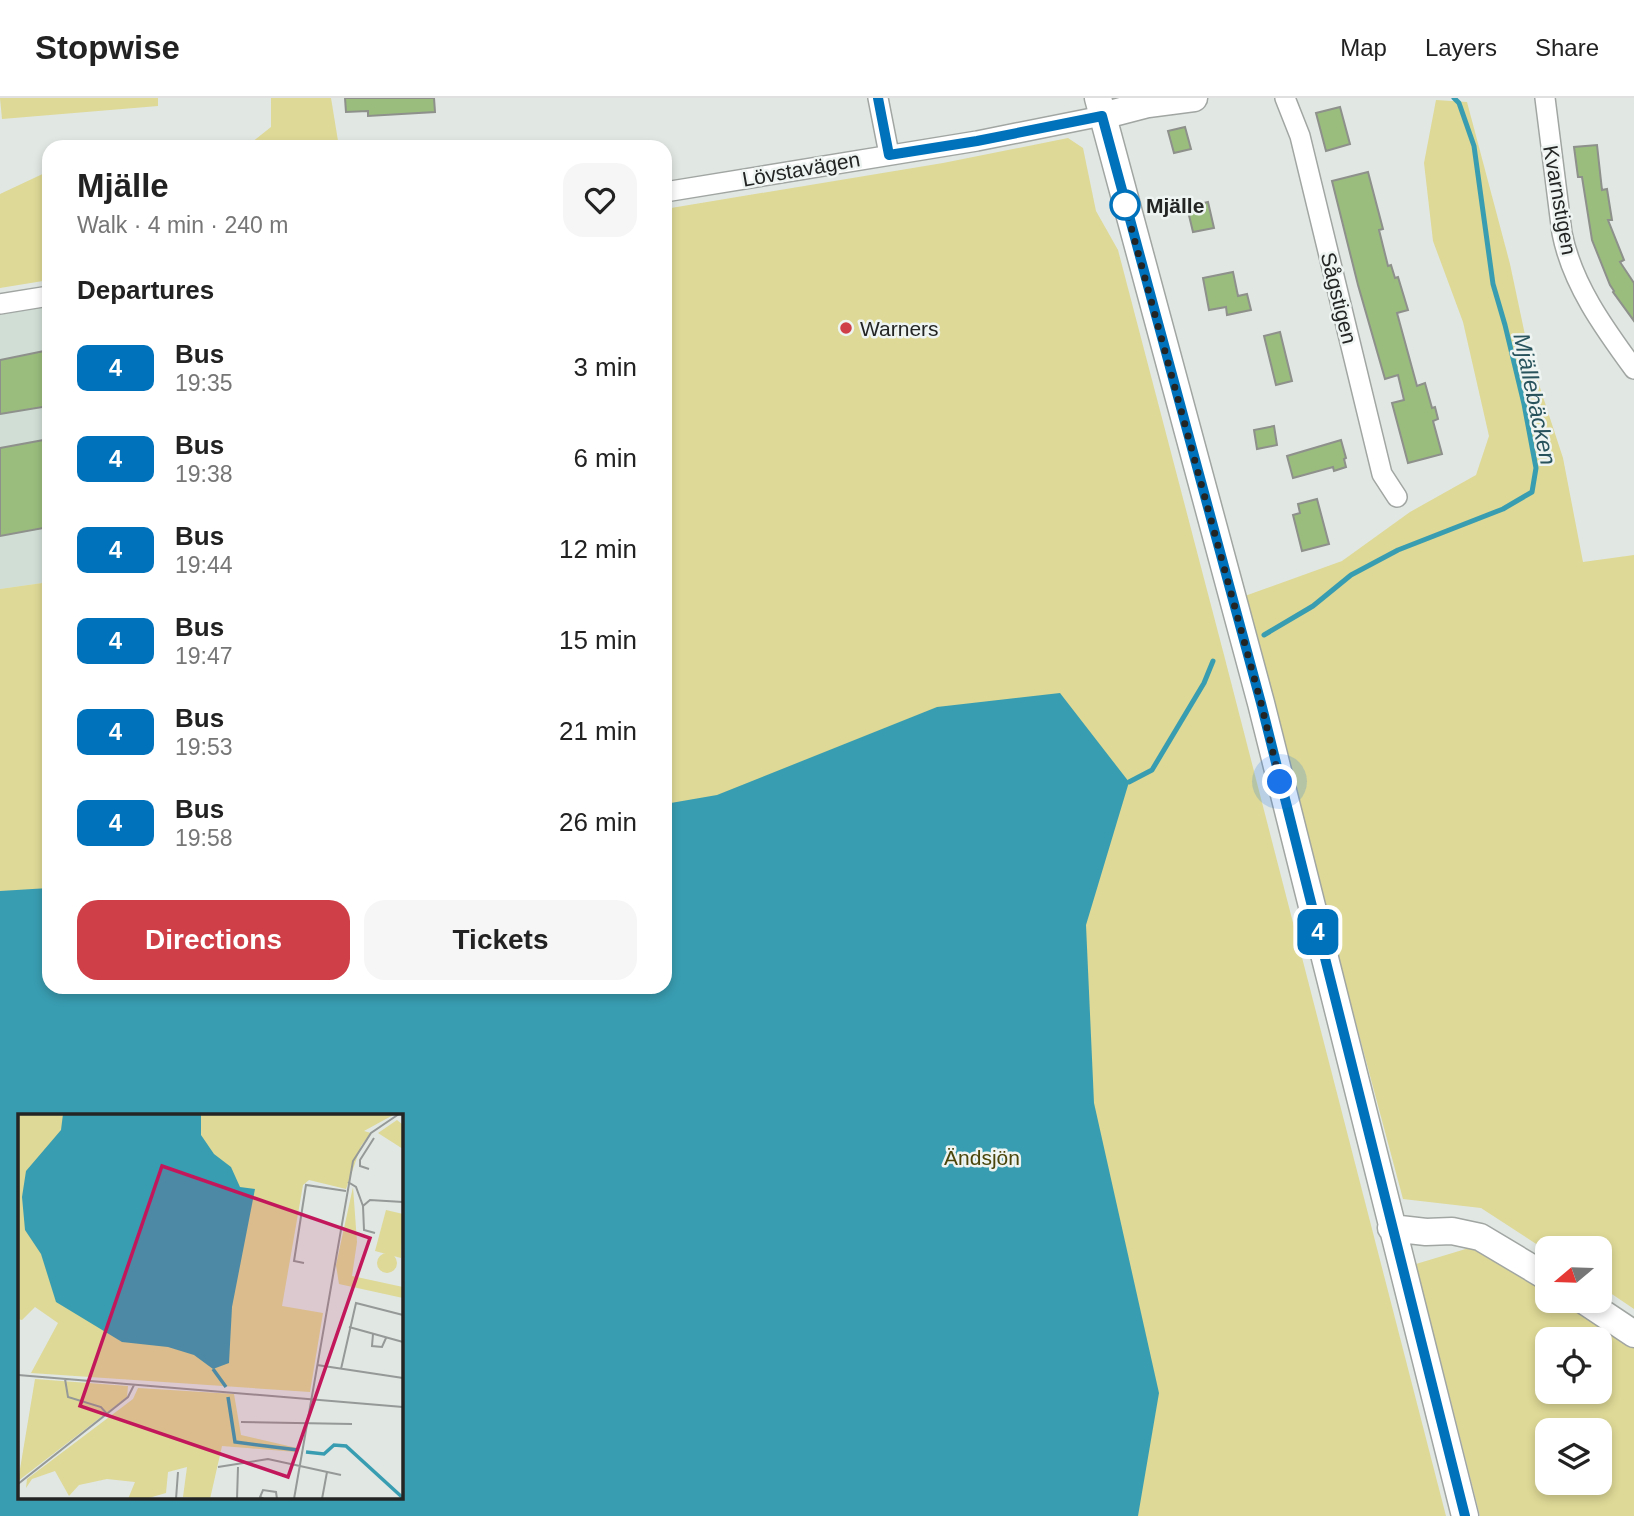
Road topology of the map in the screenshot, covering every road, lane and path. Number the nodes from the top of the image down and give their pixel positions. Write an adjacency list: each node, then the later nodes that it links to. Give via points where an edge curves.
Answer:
1 (878, 98): 6 (street)
2 (1194, 98): 5 (main road)
3 (1285, 98): 11 (street, Sågstigen, via 1300,136 1382,474)
4 (1545, 98): 10 (street, Kvarnstigen, via 1566,254 1584,293)
5 (1100, 107): 6 (street, Lövstavägen, via 977,141); 12 (main road, via 1261,703)
6 (889, 155): 7 (street, Lövstavägen)
7 (672, 191)
8 (42, 297): 9 (street)
9 (0, 304)
10 (1634, 369)
11 (1397, 497)
12 (1391, 1228): 13 (main road, via 1480,1237); 16 (main road)
13 (1535, 1270)
14 (1602, 1313): 15 (main road)
15 (1634, 1334)
16 (1465, 1516)

